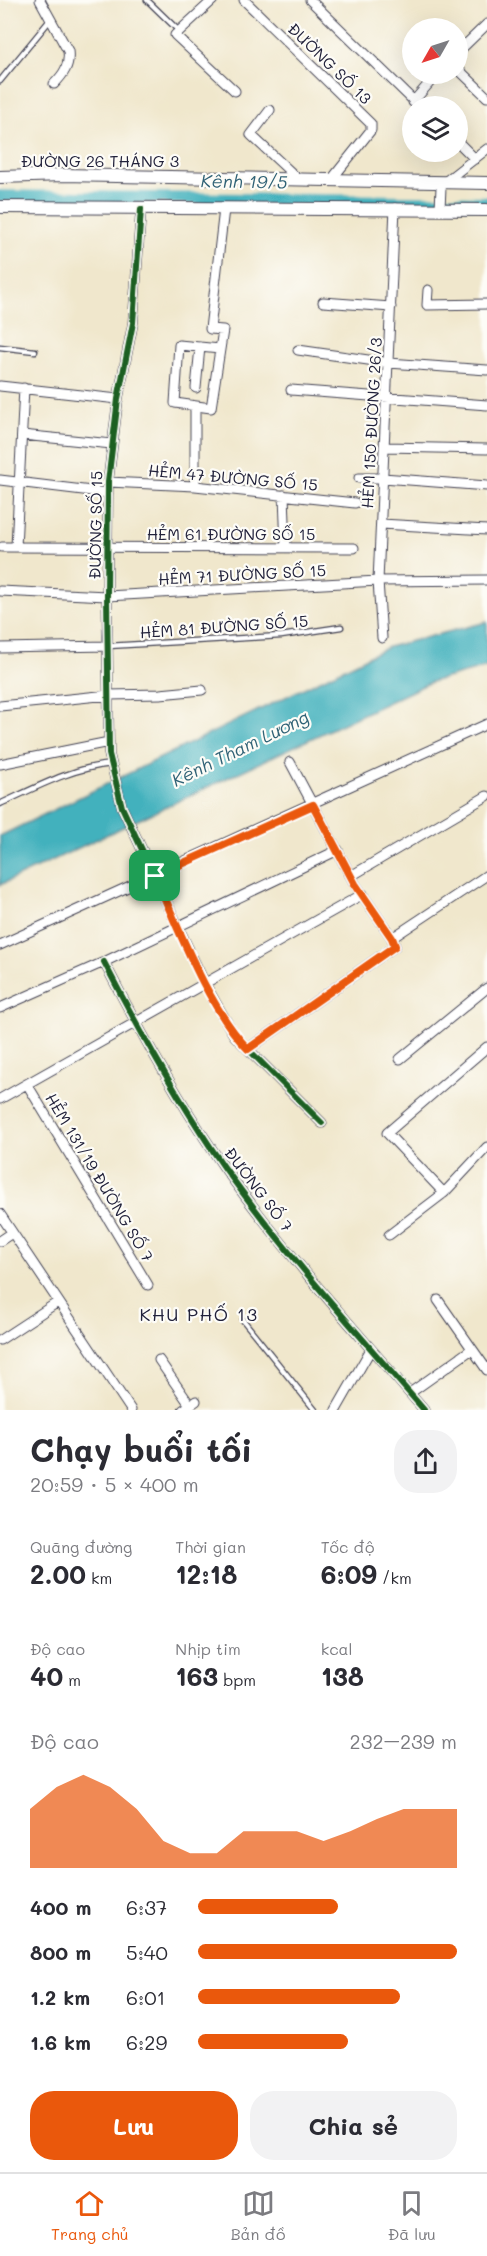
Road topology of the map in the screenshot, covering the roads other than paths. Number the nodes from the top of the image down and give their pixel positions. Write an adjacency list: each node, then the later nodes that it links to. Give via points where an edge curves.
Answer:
1 (40, 0): 6 (street)
2 (147, 0): 8 (lane)
3 (213, 0): 8 (street)
4 (244, 0): 22 (street, ĐƯỜNG SỐ 13, via 371,124 371,130)
5 (310, 0): 14 (street)
6 (50, 20): 11 (lane); 12 (street, via 69,60)
7 (487, 24): 9 (street)
8 (177, 33): 13 (street)
9 (468, 42)
10 (468, 79): 15 (street)
11 (0, 81)
12 (54, 84)
13 (235, 91)
14 (408, 96)
15 (487, 97)
16 (270, 110): 21 (street, via 251,135)
17 (487, 149): 19 (street)
18 (468, 152): 19 (street)
19 (475, 159): 24 (street)
20 (0, 177): 21 (street, ĐƯỜNG 26 THÁNG 3)
21 (297, 178): 22 (street, ĐƯỜNG 26 THÁNG 3)
22 (332, 179): 24 (street, ĐƯỜNG 26 THÁNG 3)
23 (487, 183): 24 (street, ĐƯỜNG 26 THÁNG 3)
24 (443, 184): 25 (street)
25 (440, 206): 27 (street); 30 (street)
26 (0, 207): 28 (street)
27 (395, 208): 29 (street); 34 (street, HẺM 150 ĐƯỜNG 26/3)
28 (141, 209): 29 (street); 47 (street, ĐƯỜNG SỐ 15, via 133,323)
29 (224, 209): 37 (street, via 210,329 223,330)
30 (487, 210)
31 (428, 290): 33 (street, via 428,305)
32 (324, 302): 34 (street)
33 (487, 304)
34 (391, 307): 40 (street, HẺM 150 ĐƯỜNG 26/3)
35 (0, 347): 39 (lane)
36 (200, 347): 37 (street); 44 (street); 49 (street, via 179,345 175,403)
37 (220, 349): 49 (street, via 211,408)
38 (298, 350): 40 (street)
39 (35, 351)
40 (388, 363): 41 (street); 46 (street, HẺM 150 ĐƯỜNG 26/3)
41 (487, 370)
42 (0, 386): 43 (street)
43 (24, 388): 47 (street); 50 (street)
44 (196, 388)
45 (291, 390): 46 (street)
46 (388, 396): 48 (street); 52 (street, HẺM 150 ĐƯỜNG 26/3)
47 (118, 399): 51 (street, ĐƯỜNG SỐ 15)
48 (487, 405)
49 (195, 406): 58 (street)
50 (21, 435): 51 (street); 57 (street)
51 (112, 444): 60 (street, ĐƯỜNG SỐ 15)
52 (385, 447): 53 (street); 55 (street, HẺM 150 ĐƯỜNG 26/3)
53 (487, 449)
54 (359, 478): 55 (street)
55 (383, 478): 59 (street); 63 (street, HẺM 150 ĐƯỜNG 26/3)
56 (0, 480): 57 (street, HẺM 47 ĐƯỜNG SỐ 15)
57 (20, 481): 60 (street, HẺM 47 ĐƯỜNG SỐ 15); 66 (street)
58 (195, 486): 60 (street, HẺM 47 ĐƯỜNG SỐ 15); 61 (street, HẺM 47 ĐƯỜNG SỐ 15)
59 (487, 486)
60 (108, 488): 67 (street, ĐƯỜNG SỐ 15)
61 (284, 495): 62 (street, HẺM 47 ĐƯỜNG SỐ 15); 68 (street)
62 (355, 503)
63 (381, 524): 64 (street); 71 (street, HẺM 150 ĐƯỜNG 26/3)
64 (487, 530)
65 (2, 547): 66 (street, HẺM 61 ĐƯỜNG SỐ 15)
66 (16, 547): 67 (street, HẺM 61 ĐƯỜNG SỐ 15)
67 (108, 548): 68 (street, HẺM 61 ĐƯỜNG SỐ 15); 73 (street, ĐƯỜNG SỐ 15)
68 (286, 548): 69 (street, HẺM 61 ĐƯỜNG SỐ 15)
69 (354, 548)
70 (487, 580): 71 (street, HẺM 71 ĐƯỜNG SỐ 15)
71 (378, 581): 73 (street, HẺM 71 ĐƯỜNG SỐ 15); 75 (street, HẺM 150 ĐƯỜNG 26/3)
72 (0, 591): 73 (street, HẺM 71 ĐƯỜNG SỐ 15)
73 (107, 596): 76 (street, ĐƯỜNG SỐ 15)
74 (341, 627): 76 (lane, HẺM 81 ĐƯỜNG SỐ 15, via 280,636)
75 (382, 638)
76 (108, 646): 77 (street); 79 (street, ĐƯỜNG SỐ 15)
77 (0, 648)
78 (201, 690): 79 (street)
79 (109, 695): 80 (street); 82 (street, ĐƯỜNG SỐ 15)
80 (0, 706)
81 (487, 724): 88 (street)
82 (109, 742): 84 (street); 85 (street, ĐƯỜNG SỐ 15)
83 (290, 762): 88 (street)
84 (2, 763)
85 (113, 768): 87 (lane, via 89,766 69,772); 91 (street, via 122,807)
86 (487, 796): 92 (street)
87 (0, 804)
88 (313, 805): 89 (street); 91 (street)
89 (338, 850): 92 (street); 94 (street)
90 (487, 875): 95 (street)
91 (155, 876): 94 (street); 96 (street)
92 (351, 876): 93 (street)
93 (363, 894): 95 (street); 98 (street)
94 (178, 927): 97 (street); 98 (street)
95 (394, 942): 103 (street)
96 (0, 945)
97 (104, 962): 100 (street); 101 (street, ĐƯỜNG SỐ 7)
98 (205, 984): 101 (street); 103 (street, via 234,1035)
99 (487, 987): 104 (street)
100 (0, 1008)
101 (135, 1023): 105 (street); 119 (street, ĐƯỜNG SỐ 7, via 241,1190 312,1282)
102 (487, 1047): 109 (street, via 387,1133)
103 (248, 1049): 107 (street)
104 (400, 1059)
105 (27, 1084): 106 (street); 114 (street, HẺM 131/19 ĐƯỜNG SỐ 7)
106 (0, 1099)
107 (322, 1123)
108 (487, 1147): 109 (street)
109 (444, 1193): 112 (street)
110 (0, 1214): 111 (street)
111 (12, 1233): 113 (street); 116 (street)
112 (389, 1235)
113 (0, 1241)
114 (148, 1285)
115 (438, 1300): 120 (street)
116 (58, 1302): 118 (street); 125 (street)
117 (243, 1320): 126 (lane)
118 (0, 1340)
119 (371, 1349): 123 (street, ĐƯỜNG SỐ 7); 127 (street)
120 (472, 1349): 122 (street); 123 (street)
121 (159, 1360): 124 (street)
122 (487, 1370)
123 (410, 1393): 128 (street, ĐƯỜNG SỐ 7)
124 (190, 1405)
125 (130, 1410)
126 (315, 1410)
127 (336, 1410)
128 (424, 1410)

